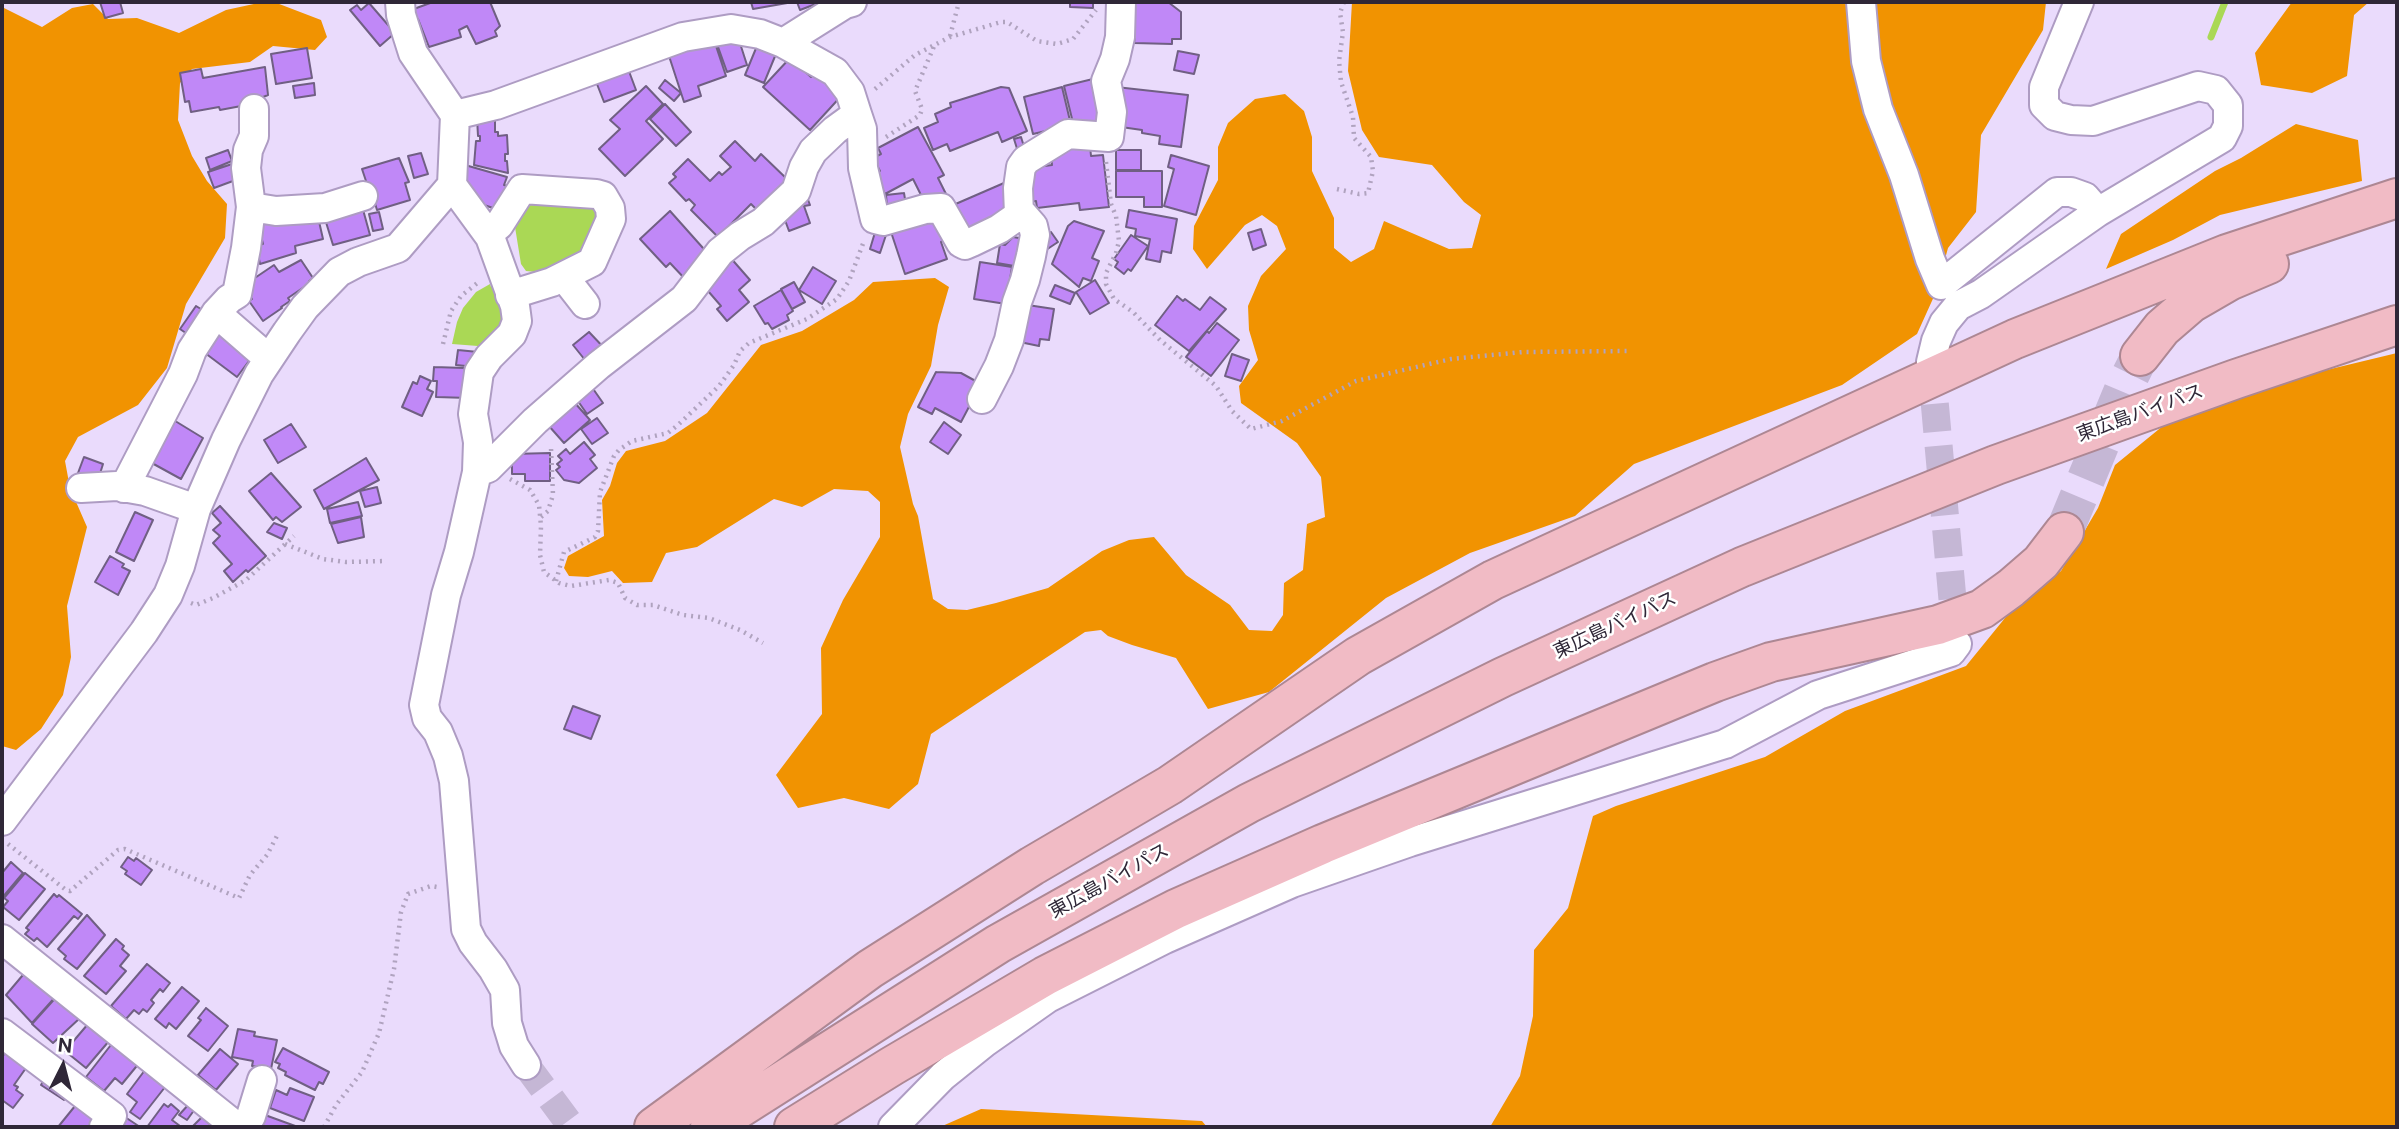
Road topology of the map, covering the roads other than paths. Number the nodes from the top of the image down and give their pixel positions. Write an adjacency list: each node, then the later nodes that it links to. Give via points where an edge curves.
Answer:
1 (400, 2): 9 (street, via 413,53)
2 (852, 2): 6 (street)
3 (1861, 2): 14 (street, via 1866,61 1878,109 1941,285 2057,192 2085,197)
4 (2079, 2): 14 (street, via 2044,87 2044,105 2055,116 2093,121 2198,86 2216,90 2228,105 2228,126 2222,138)
5 (1110, 4): 15 (street, via 1120,37 1106,81 1112,112 1109,137 1068,134 1026,160 1020,178)
6 (783, 43): 8 (street, via 835,72); 9 (street, via 731,29 683,37 496,105)
7 (254, 109): 13 (street, via 254,136 246,168)
8 (856, 109): 15 (street, via 875,219 941,208 965,245); 28 (street, via 813,151 796,191 763,222 720,252 684,299 579,382)
9 (455, 114): 10 (street)
10 (452, 185): 17 (street); 25 (street, via 398,248 358,262 322,288)
11 (363, 196): 13 (street, via 324,208 276,211)
12 (2397, 198): 43 (highway, via 2227,254 2038,329 1493,580 1359,656 1170,785 1031,866 870,970)
13 (251, 207): 22 (street, via 237,294)
14 (2098, 212): 26 (street, via 1958,306 1944,323)
15 (1023, 214): 18 (street, via 1006,237); 27 (street, via 1035,235 1026,280 1009,340)
16 (2397, 221): 24 (highway, via 2274,261 2229,281 2191,303 2162,328)
17 (488, 234): 19 (street, via 522,189 603,195 611,219 592,262); 20 (street)
18 (976, 255)
19 (564, 277): 20 (street, via 527,291); 21 (street)
20 (506, 282): 28 (street, via 517,321 512,334 480,372 473,414)
21 (585, 304)
22 (216, 313): 25 (street); 30 (street, via 192,350)
23 (2397, 325): 36 (highway, 東広島バイパス, via 1996,465 1742,567 1503,677 1249,803 998,944)
24 (2140, 356)
25 (269, 359): 31 (street)
26 (1931, 362)
27 (982, 399)
28 (482, 470): 38 (street, via 446,595 424,705 448,756 454,781 466,929 505,990 507,1023)
29 (81, 488): 30 (street)
30 (124, 488): 31 (street)
31 (196, 509): 34 (street, via 180,566 144,632)
32 (2064, 532): 46 (highway, via 2041,562 1982,609 1938,625 1771,662 1716,682 1176,909 1045,976)
33 (1957, 644): 47 (street, via 1951,652 1818,695 1725,744 1292,883 1165,939 1038,1005 943,1076)
34 (2, 821)
35 (2, 939): 41 (street)
36 (877, 1021): 44 (highway, 東広島バイパス); 45 (highway, 東広島バイパス)
37 (2, 1034): 40 (street, via 113,1116)
38 (526, 1065)
39 (262, 1080): 42 (street)
40 (104, 1127)
41 (237, 1127)
42 (244, 1127)
43 (654, 1127)
44 (710, 1127)
45 (738, 1127)
46 (793, 1127)
47 (893, 1127)

